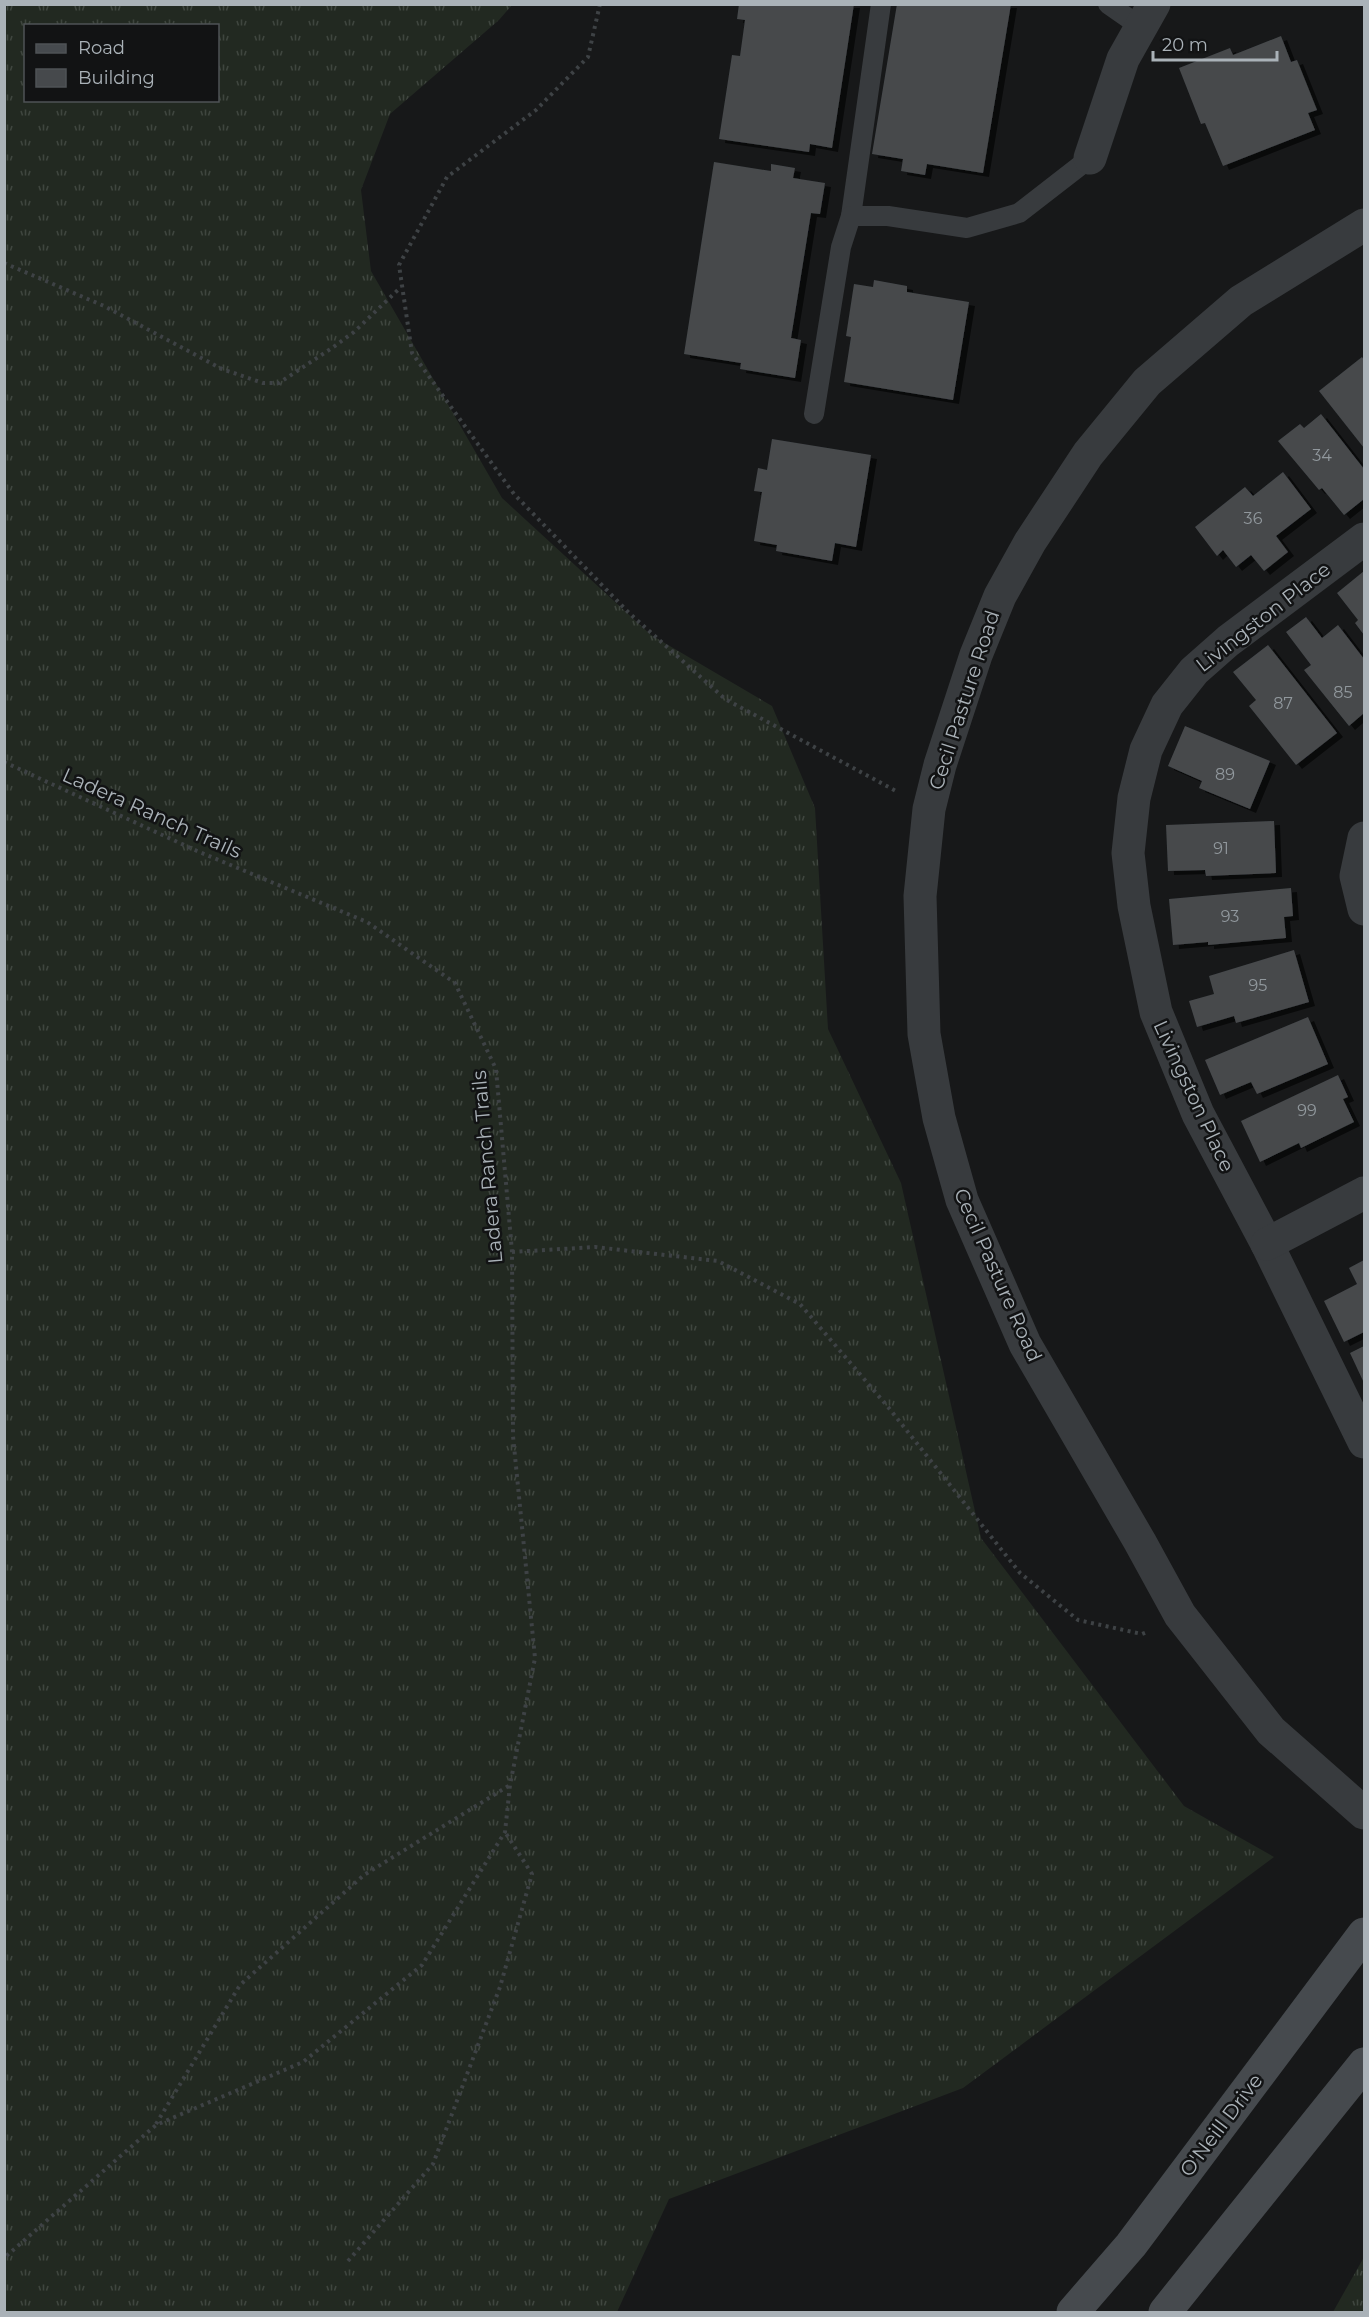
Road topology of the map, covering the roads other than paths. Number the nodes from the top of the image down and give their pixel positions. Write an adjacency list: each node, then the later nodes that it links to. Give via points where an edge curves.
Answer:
1 (881, 4): 5 (lane)
2 (1108, 4): 3 (lane)
3 (1148, 16): 4 (street, via 1123,59)
4 (1090, 158): 5 (lane, via 1018,213 967,228 888,216)
5 (851, 216): 7 (lane, via 841,247)
6 (1365, 225): 14 (street, Cecil Pasture Road, via 1241,301 1147,382 1088,454 999,596 976,655 929,809 920,896 924,1034 939,1118 962,1200 1025,1344 1180,1615 1271,1731)
7 (814, 414)
8 (1365, 538): 12 (street, Livingston Place, via 1194,670 1167,705 1146,750 1134,798 1128,853 1134,906 1156,1012 1198,1114)
9 (1365, 838): 10 (street, via 1356,876)
10 (1365, 909)
11 (1365, 1193): 12 (street)
12 (1267, 1244): 13 (street, Livingston Place)
13 (1365, 1442)
14 (1365, 1813)
15 (1365, 1934): 17 (main road, O'Neill Drive, via 1131,2245)
16 (1365, 2064): 18 (main road)
17 (1073, 2313)
18 (1165, 2313)

